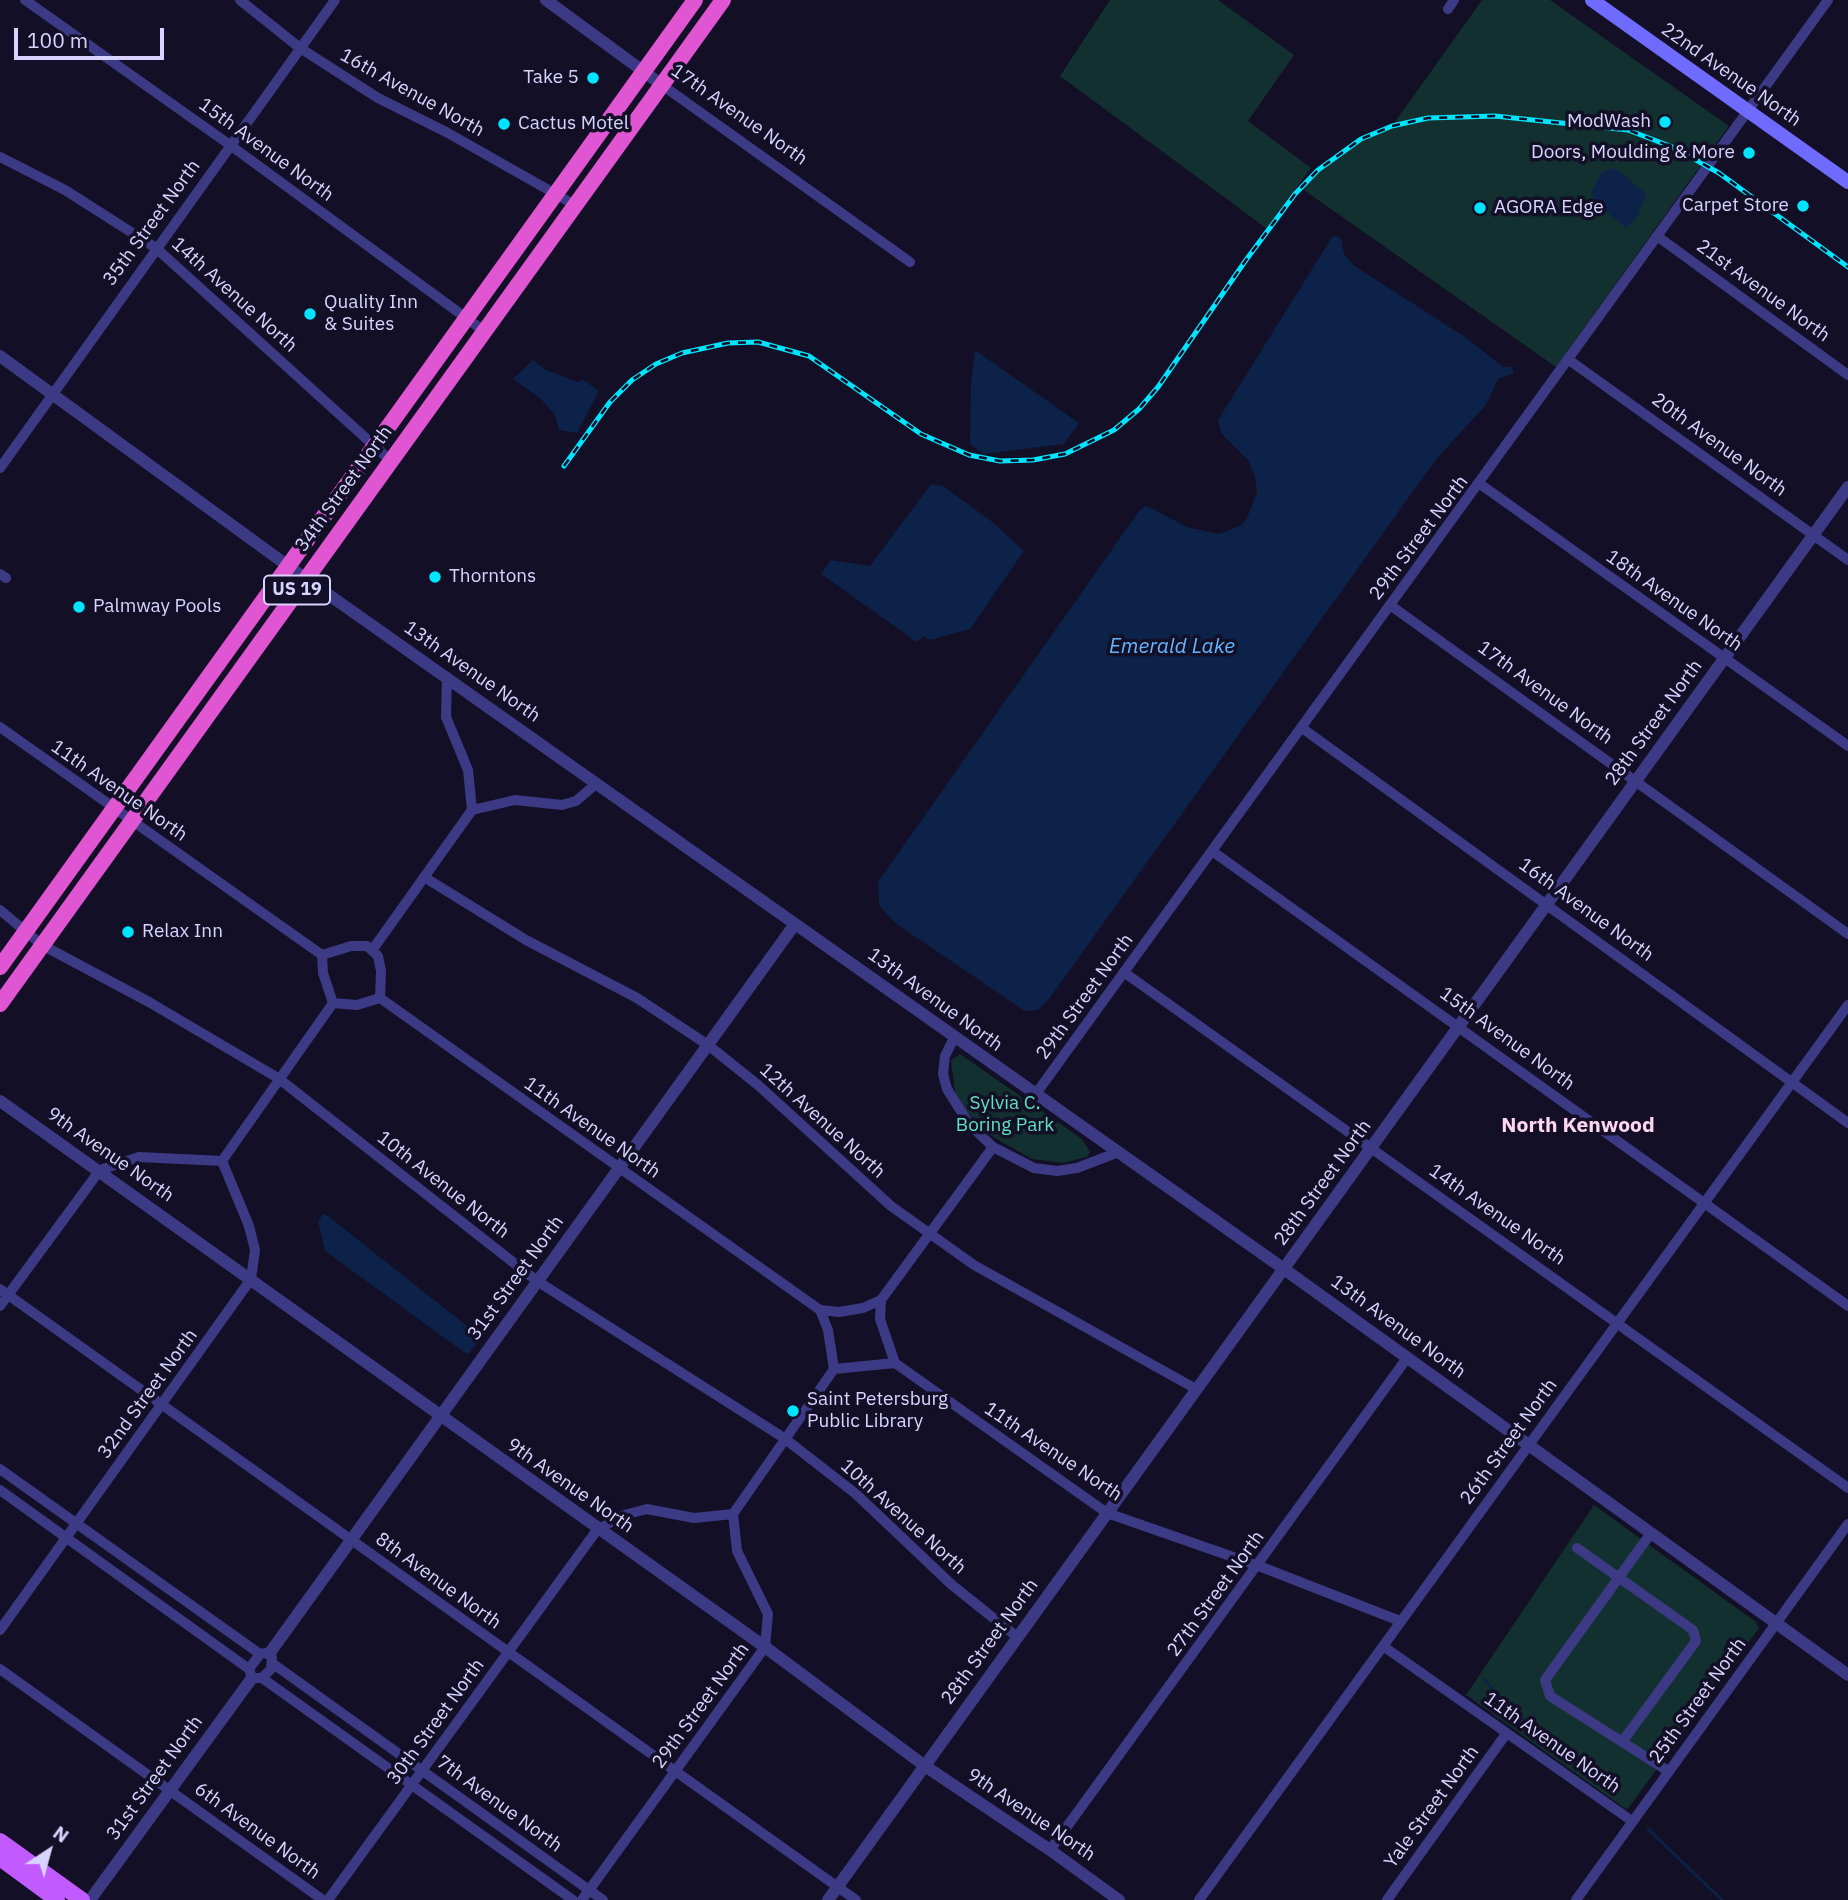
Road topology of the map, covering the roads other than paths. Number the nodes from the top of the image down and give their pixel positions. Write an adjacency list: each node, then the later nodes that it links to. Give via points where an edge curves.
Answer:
1 (25, 0): 13 (street, 15th Avenue North)
2 (240, 0): 9 (street, 16th Avenue North)
3 (335, 0): 9 (street, 35th Street North)
4 (545, 0): 10 (street, 17th Avenue North)
5 (695, 0): 10 (highway, 34th Street North / US 19)
6 (723, 0): 11 (highway, 34th Street North / US 19)
7 (1592, 0): 12 (main road, 22nd Avenue North)
8 (1828, 0): 12 (street, 29th Street North)
9 (300, 48): 13 (street, 35th Street North); 16 (street, 16th Avenue North, via 378,98)
10 (643, 72): 11 (street, 17th Avenue North); 16 (highway, 34th Street North / US 19)
11 (662, 85): 17 (highway, 34th Street North / US 19); 20 (street, 17th Avenue North)
12 (1748, 111): 15 (main road, 22nd Avenue North); 18 (street, 29th Street North)
13 (230, 145): 19 (street, 35th Street North); 21 (street, 15th Avenue North)
14 (0, 157): 19 (street, 14th Avenue North, via 65,190)
15 (1848, 182)
16 (556, 194): 17 (street, 16th Avenue North); 21 (highway, 34th Street North / US 19)
17 (575, 205): 22 (highway, 34th Street North / US 19)
18 (1657, 236): 24 (street, 29th Street North); 25 (street, 21st Avenue North)
19 (156, 247): 26 (street, 35th Street North); 27 (street, 14th Avenue North)
20 (910, 261)
21 (466, 319): 22 (street, 15th Avenue North); 27 (highway, 34th Street North / US 19)
22 (484, 331): 28 (highway, 34th Street North / US 19)
23 (0, 356): 26 (street, 13th Avenue North)
24 (1569, 360): 30 (street, 29th Street North); 32 (street, 20th Avenue North)
25 (1848, 375)
26 (52, 394): 29 (street, 35th Street North); 34 (street, 13th Avenue North)
27 (375, 446): 28 (street, 14th Avenue North); 34 (highway, 34th Street North / US 19)
28 (391, 461): 35 (highway, 34th Street North / US 19)
29 (0, 468)
30 (1480, 484): 36 (street, 29th Street North); 37 (street, 18th Avenue North)
31 (1848, 487): 32 (street, 28th Street North)
32 (1813, 535): 33 (street, 20th Avenue North); 37 (street, 28th Street North)
33 (1848, 560)
34 (289, 566): 35 (street, 13th Avenue North); 39 (highway, 34th Street North / US 19)
35 (306, 578): 38 (street, 13th Avenue North); 40 (highway, 34th Street North / US 19)
36 (1390, 605): 42 (street, 29th Street North); 44 (street, 17th Avenue North)
37 (1724, 658): 43 (street, 18th Avenue North); 44 (street, 28th Street North)
38 (447, 677): 45 (street, 13th Avenue North); 47 (street, via 446,717 468,770)
39 (202, 687): 40 (highway); 46 (highway, 34th Street North / US 19)
40 (219, 699): 48 (highway, 34th Street North / US 19)
41 (0, 727): 46 (street, 11th Avenue North)
42 (1302, 728): 49 (street, 29th Street North); 51 (street, 16th Avenue North)
43 (1848, 746)
44 (1635, 782): 51 (street, 28th Street North); 55 (street, 17th Avenue North)
45 (597, 783): 47 (street, via 576,802 515,800); 53 (street, 13th Avenue North)
46 (114, 808): 48 (street, 11th Avenue North); 54 (highway, 34th Street North / US 19)
47 (472, 810): 50 (street)
48 (132, 821): 56 (highway, 34th Street North / US 19); 58 (street, 11th Avenue North)
49 (1212, 851): 60 (street, 29th Street North); 65 (street, 15th Avenue North)
50 (424, 877): 57 (street); 67 (street, 12th Avenue North, via 526,940 637,998)
51 (1548, 904): 65 (street, 28th Street North); 69 (street, 16th Avenue North)
52 (0, 910): 54 (street, 10th Avenue North)
53 (795, 924): 66 (street, 13th Avenue North); 67 (street, 31st Street North)
54 (25, 932): 56 (street, 10th Avenue North); 59 (highway, 34th Street North / US 19)
55 (1848, 934)
56 (42, 945): 63 (highway, 34th Street North / US 19); 68 (street, 10th Avenue North)
57 (373, 949): 58 (street, via 351,946); 61 (street, via 381,971)
58 (321, 955): 62 (street)
59 (0, 967)
60 (1125, 973): 70 (street, 29th Street North); 74 (street, 14th Avenue North)
61 (380, 998): 62 (street, via 358,1005); 77 (street, 11th Avenue North)
62 (333, 1003): 68 (street)
63 (0, 1004)
64 (1848, 1005): 69 (street, 26th Street North)
65 (1459, 1026): 74 (street, 28th Street North); 79 (street, 15th Avenue North)
66 (954, 1038): 70 (street, 13th Avenue North); 73 (street, via 945,1056 947,1089 969,1124)
67 (708, 1045): 77 (street, 31st Street North); 80 (street, 12th Avenue North, via 845,1167)
68 (278, 1078): 76 (street); 83 (street, 10th Avenue North)
69 (1792, 1082): 72 (street, 16th Avenue North); 79 (street, 26th Street North)
70 (1035, 1095): 75 (street, 13th Avenue North)
71 (0, 1101): 78 (street, 9th Avenue North)
72 (1848, 1122)
73 (993, 1147): 75 (street, via 1034,1168 1057,1171); 80 (street)
74 (1372, 1148): 81 (street, 28th Street North); 89 (street, 14th Avenue North)
75 (1116, 1153): 81 (street, 13th Avenue North)
76 (222, 1161): 78 (street, via 139,1157); 82 (street, via 255,1250)
77 (619, 1168): 83 (street, 31st Street North); 88 (street, 11th Avenue North)
78 (100, 1170): 82 (street, 9th Avenue North); 84 (street)
79 (1704, 1203): 86 (street, 15th Avenue North); 89 (street, 26th Street North)
80 (930, 1235): 85 (street); 93 (street, 12th Avenue North, via 1032,1300)
81 (1284, 1269): 90 (street, 13th Avenue North); 93 (street, 28th Street North)
82 (251, 1279): 94 (street, 32nd Street North); 95 (street, 9th Avenue North)
83 (537, 1281): 95 (street, 31st Street North); 96 (street, 10th Avenue North)
84 (4, 1292): 87 (street); 94 (street, 8th Avenue North)
85 (881, 1300): 88 (street, via 839,1312); 91 (street, via 880,1319)
86 (1848, 1306)
87 (0, 1307)
88 (820, 1310): 92 (street)
89 (1618, 1322): 97 (street, 26th Street North); 99 (street, 14th Avenue North)
90 (1407, 1358): 97 (street, 13th Avenue North); 110 (street, 27th Street North)
91 (895, 1363): 92 (street); 101 (street, 11th Avenue North)
92 (834, 1369): 96 (street)
93 (1196, 1389): 101 (street, 28th Street North)
94 (161, 1405): 103 (street, 32nd Street North); 108 (street, 8th Avenue North)
95 (439, 1417): 105 (street, 9th Avenue North); 108 (street, 31st Street North)
96 (784, 1438): 102 (street); 115 (street, 10th Avenue North, via 856,1494 952,1586)
97 (1529, 1445): 106 (street, 13th Avenue North); 112 (street, 26th Street North)
98 (0, 1469): 103 (street, 7th Avenue North)
99 (1848, 1488)
100 (0, 1490): 107 (street, 7th Avenue North)
101 (1107, 1513): 110 (street, 11th Avenue North); 115 (street, 28th Street North)
102 (733, 1514): 105 (street, via 694,1518 647,1509); 117 (street, 29th Street North, via 737,1551 768,1614)
103 (76, 1523): 107 (street, 32nd Street North); 119 (street, 7th Avenue North)
104 (1848, 1524): 113 (street, 25th Street North)
105 (597, 1530): 117 (street, 9th Avenue North); 118 (street, 30th Street North)
106 (1651, 1533): 111 (street); 113 (street, 13th Avenue North)
107 (67, 1537): 114 (street, 32nd Street North); 121 (street, 7th Avenue North)
108 (350, 1539): 118 (street, 8th Avenue North); 119 (street, 31st Street North)
109 (1577, 1548): 111 (street)
110 (1259, 1566): 112 (street, 11th Avenue North); 133 (street, 27th Street North)
111 (1620, 1576): 124 (street, via 1693,1630 1696,1641); 124 (street, via 1545,1680 1550,1696)
112 (1400, 1621): 116 (street, 26th Street North)
113 (1777, 1624): 122 (street, 13th Avenue North); 128 (street, 25th Street North)
114 (0, 1630)
115 (1016, 1636): 125 (street, 28th Street North)
116 (1383, 1646): 123 (street, 11th Avenue North); 148 (street, 26th Street North)
117 (765, 1647): 125 (street, 9th Avenue North); 127 (street, 29th Street North)
118 (508, 1652): 126 (street, 30th Street North); 127 (street, 8th Avenue North)
119 (267, 1657): 121 (street); 121 (street); 126 (street, 7th Avenue North)
120 (0, 1669): 130 (street, 6th Avenue North)
121 (254, 1675): 129 (street, 7th Avenue North); 130 (street, 31st Street North)
122 (1848, 1675)
123 (1506, 1734): 131 (street, 11th Avenue North); 149 (street, Yale Street North)
124 (1622, 1741): 128 (street)
125 (925, 1766): 133 (street, 9th Avenue North); 135 (street, 28th Street North)
126 (423, 1771): 129 (street, 30th Street North); 136 (street, 7th Avenue North)
127 (675, 1771): 135 (street, 8th Avenue North); 136 (street, 29th Street North)
128 (1668, 1771): 131 (street, 25th Street North)
129 (413, 1785): 141 (street, 30th Street North); 142 (street, 7th Avenue North)
130 (169, 1790): 139 (street, 31st Street North); 140 (street, 6th Avenue North)
131 (1632, 1821): 150 (street, 25th Street North)
132 (0, 1841): 138 (main road)
133 (1050, 1850): 147 (street, 9th Avenue North)
134 (0, 1858): 137 (main road)
135 (837, 1886): 145 (street, 28th Street North); 146 (street, 8th Avenue North)
136 (589, 1890): 143 (street, 29th Street North); 144 (street, 7th Avenue North)
137 (57, 1900)
138 (82, 1900)
139 (90, 1900)
140 (323, 1900)
141 (328, 1900)
142 (573, 1900)
143 (582, 1900)
144 (603, 1900)
145 (828, 1900)
146 (856, 1900)
147 (1119, 1900)
148 (1199, 1900)
149 (1387, 1900)
150 (1576, 1900)

